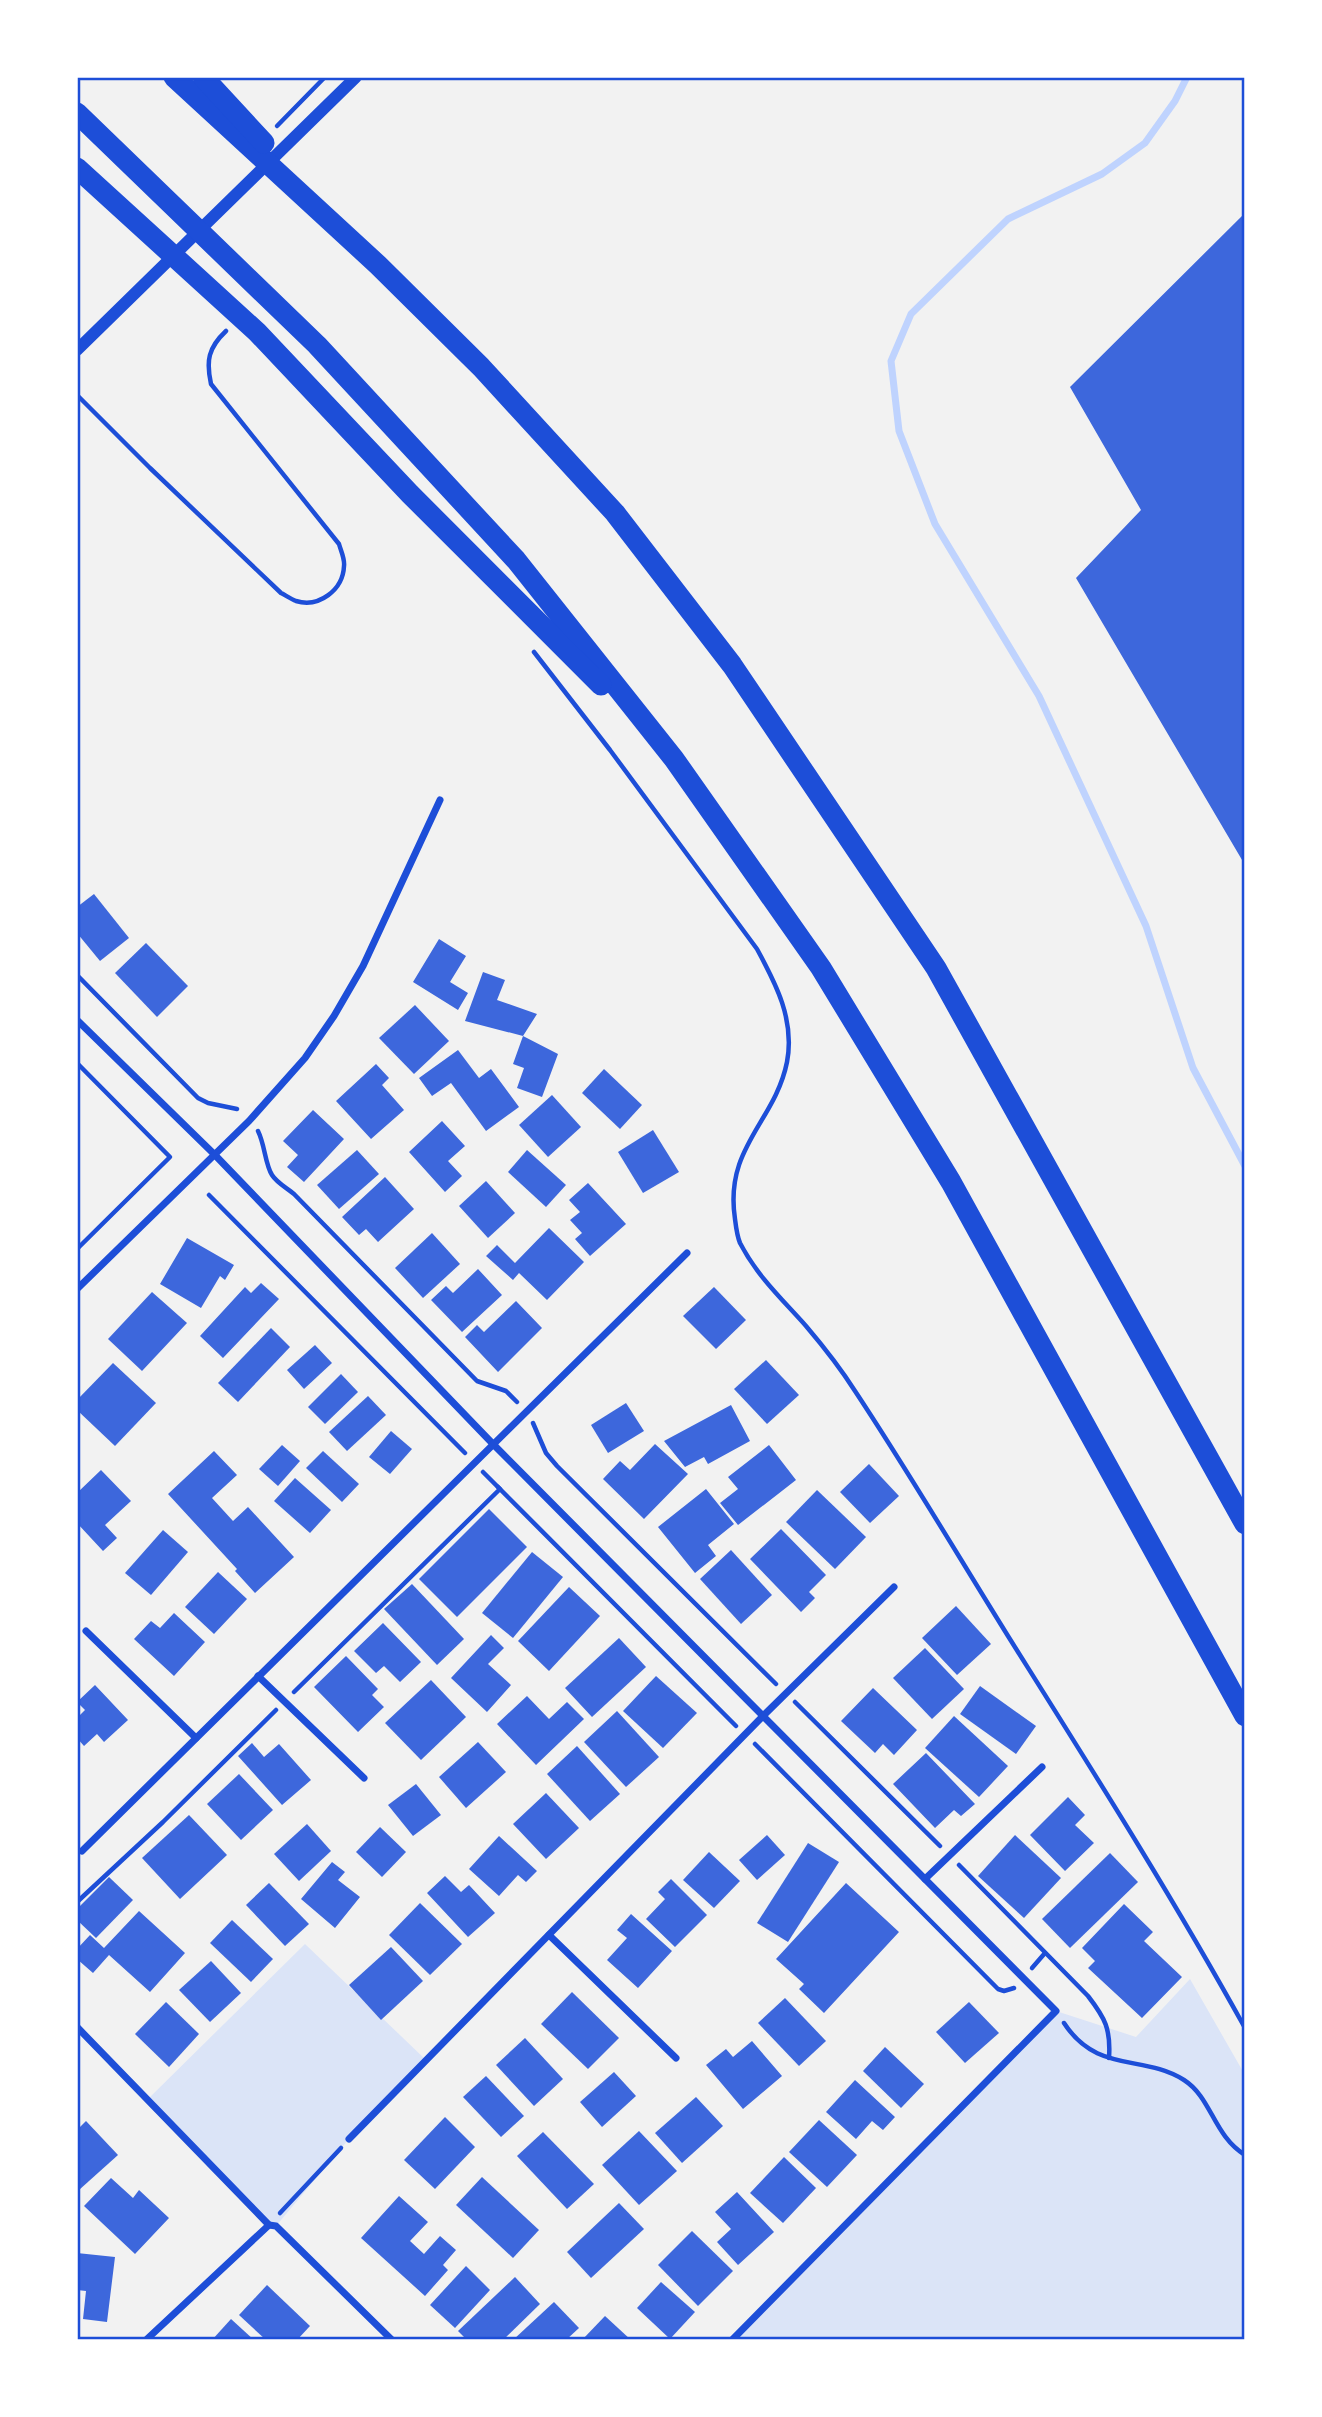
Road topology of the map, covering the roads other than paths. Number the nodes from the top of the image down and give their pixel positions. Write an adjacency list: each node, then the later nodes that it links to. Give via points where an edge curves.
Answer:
1 (174, 77): 6 (highway)
2 (203, 77): 6 (highway)
3 (356, 77): 7 (street)
4 (77, 113): 8 (highway, via 317,345 516,560)
5 (77, 168): 8 (highway, via 257,332 410,495)
6 (378, 265): 15 (highway, via 481,367 615,513 732,665 936,968)
7 (77, 350)
8 (674, 759): 20 (highway, via 821,968 951,1182)
9 (440, 800): 11 (street, via 363,966 334,1016 305,1058)
10 (77, 1020): 11 (street)
11 (214, 1154): 13 (street); 14 (street)
12 (687, 1252): 14 (street)
13 (77, 1289)
14 (492, 1443): 18 (street); 19 (street)
15 (1245, 1524)
16 (894, 1587): 19 (street)
17 (86, 1631): 21 (street)
18 (258, 1676): 21 (street); 23 (street)
19 (763, 1716): 25 (street); 26 (street)
20 (1245, 1716)
21 (196, 1738): 24 (street)
22 (1042, 1767): 25 (street)
23 (364, 1778)
24 (82, 1851)
25 (925, 1880): 33 (street, via 1056,2011)
26 (549, 1935): 28 (street); 29 (street)
27 (77, 2027): 30 (street)
28 (676, 2057)
29 (349, 2139)
30 (269, 2225): 31 (street); 32 (street, via 276,2226)
31 (146, 2340)
32 (392, 2340)
33 (732, 2340)

